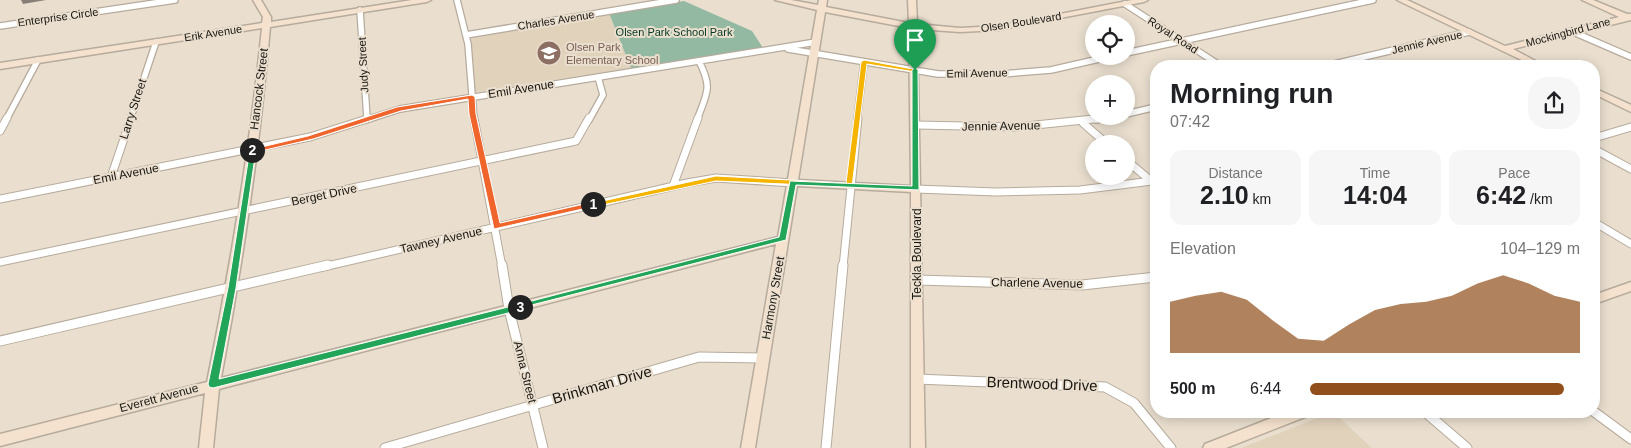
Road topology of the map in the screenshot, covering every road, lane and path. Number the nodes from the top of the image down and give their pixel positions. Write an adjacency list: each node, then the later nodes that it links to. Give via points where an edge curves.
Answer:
1 (175, 0): 17 (street, Enterprise Circle)
2 (257, 0): 16 (street, Hancock Street, via 266,13)
3 (427, 0): 14 (street, Erik Avenue)
4 (457, 0): 21 (street, Anna Street)
5 (676, 0): 21 (street, Charles Avenue)
6 (779, 0): 12 (street, Olsen Boulevard)
7 (912, 0): 18 (street, Teckla Boulevard)
8 (1144, 0): 13 (street, Olsen Boulevard)
9 (1373, 0): 22 (street)
10 (1402, 0): 20 (street)
11 (1586, 0): 15 (street)
12 (823, 4): 18 (street, Olsen Boulevard); 24 (street, Harmony Street)
13 (1125, 4): 18 (street, Olsen Boulevard, via 998,28 960,30); 22 (street, Royal Road)
14 (360, 10): 16 (street, Erik Avenue); 45 (street, Judy Street)
15 (1630, 17): 19 (street, Mockingbird Lane)
16 (266, 25): 23 (street, Erik Avenue); 52 (street, Hancock Street)
17 (0, 26)
18 (912, 26): 38 (street, Teckla Boulevard)
19 (1571, 31): 26 (street, Mockingbird Lane); 29 (street)
20 (1469, 32): 26 (street); 32 (street, Jennie Avenue)
21 (466, 35): 41 (street, Anna Street)
22 (1182, 41): 27 (street); 31 (street, Royal Road)
23 (156, 42): 30 (street, Erik Avenue); 57 (street, Larry Street)
24 (816, 42): 25 (street, Emil Avenue); 28 (street, Harmony Street)
25 (782, 48): 28 (street, Emil Avenue); 34 (street, Emil Avenue)
26 (1504, 49): 33 (street)
27 (1135, 51)
28 (814, 54): 35 (street, Emil Avenue); 59 (street, Harmony Street)
29 (1631, 58)
30 (38, 60): 37 (street, Erik Avenue); 49 (street)
31 (1212, 60)
32 (1351, 60)
33 (1528, 60)
34 (699, 61): 39 (street, Emil Avenue); 62 (street, via 708,79 708,87)
35 (864, 62): 38 (street, Emil Avenue); 61 (street)
36 (1085, 62): 38 (street, Emil Avenue, via 1051,70 1000,74 938,74)
37 (0, 66)
38 (915, 70): 47 (street, Teckla Boulevard)
39 (598, 77): 41 (street, Emil Avenue); 54 (street, Berget Drive, via 603,95 576,141)
40 (1600, 94): 43 (street)
41 (472, 97): 45 (street, Emil Avenue, via 400,109); 54 (street, Anna Street)
42 (1150, 108): 44 (street)
43 (1631, 109)
44 (1135, 112)
45 (366, 119): 52 (street, Emil Avenue, via 310,137)
46 (1083, 123): 47 (street, Jennie Avenue, via 1011,129); 50 (street)
47 (916, 125): 63 (street, Teckla Boulevard)
48 (1631, 127): 51 (street)
49 (0, 131)
50 (1097, 135)
51 (1600, 136)
52 (252, 149): 57 (street, Emil Avenue); 65 (street, Hancock Street)
53 (1600, 152): 56 (street)
54 (483, 162): 65 (street, Berget Drive); 67 (street, Anna Street)
55 (1135, 167): 58 (street)
56 (1631, 169)
57 (111, 177): 64 (street, Emil Avenue)
58 (1150, 180)
59 (793, 183): 61 (street, Tawney Avenue); 62 (street, Tawney Avenue, via 716,178); 68 (street, Harmony Street)
60 (1150, 183): 63 (street, via 1080,190 996,192)
61 (850, 185): 63 (street, Tawney Avenue); 91 (street)
62 (673, 186): 67 (street, Tawney Avenue)
63 (916, 189): 72 (street, Teckla Boulevard)
64 (0, 199)
65 (243, 212): 70 (street, Berget Drive); 74 (street, Hancock Street)
66 (1600, 226): 69 (street)
67 (496, 227): 74 (street, Tawney Avenue); 76 (street, Anna Street)
68 (783, 238): 76 (street, Everett Avenue); 78 (street, Harmony Street)
69 (1631, 244)
70 (0, 262)
71 (1150, 278): 72 (street, Charlene Avenue, via 1082,285)
72 (917, 280): 79 (street, Teckla Boulevard)
73 (1631, 286): 75 (street)
74 (232, 288): 77 (street, Tawney Avenue); 80 (street, Hancock Street)
75 (1600, 298)
76 (509, 309): 80 (street, Everett Avenue); 81 (street, Anna Street)
77 (0, 341)
78 (763, 358): 81 (street, Brinkman Drive, via 699,357); 90 (street, Harmony Street)
79 (917, 379): 92 (street, Teckla Boulevard); 93 (street, Brentwood Drive, via 1105,387 1134,403)
80 (213, 384): 86 (street, Everett Avenue); 87 (street, Hancock Street)
81 (534, 405): 88 (street, Brinkman Drive); 89 (street, Anna Street)
82 (1600, 416): 85 (street)
83 (1287, 418): 94 (street)
84 (1432, 418): 95 (street)
85 (1631, 439)
86 (0, 440)
87 (206, 448)
88 (385, 448)
89 (543, 448)
90 (748, 448)
91 (826, 448)
92 (918, 448)
93 (1171, 448)
94 (1210, 448)
95 (1467, 448)

